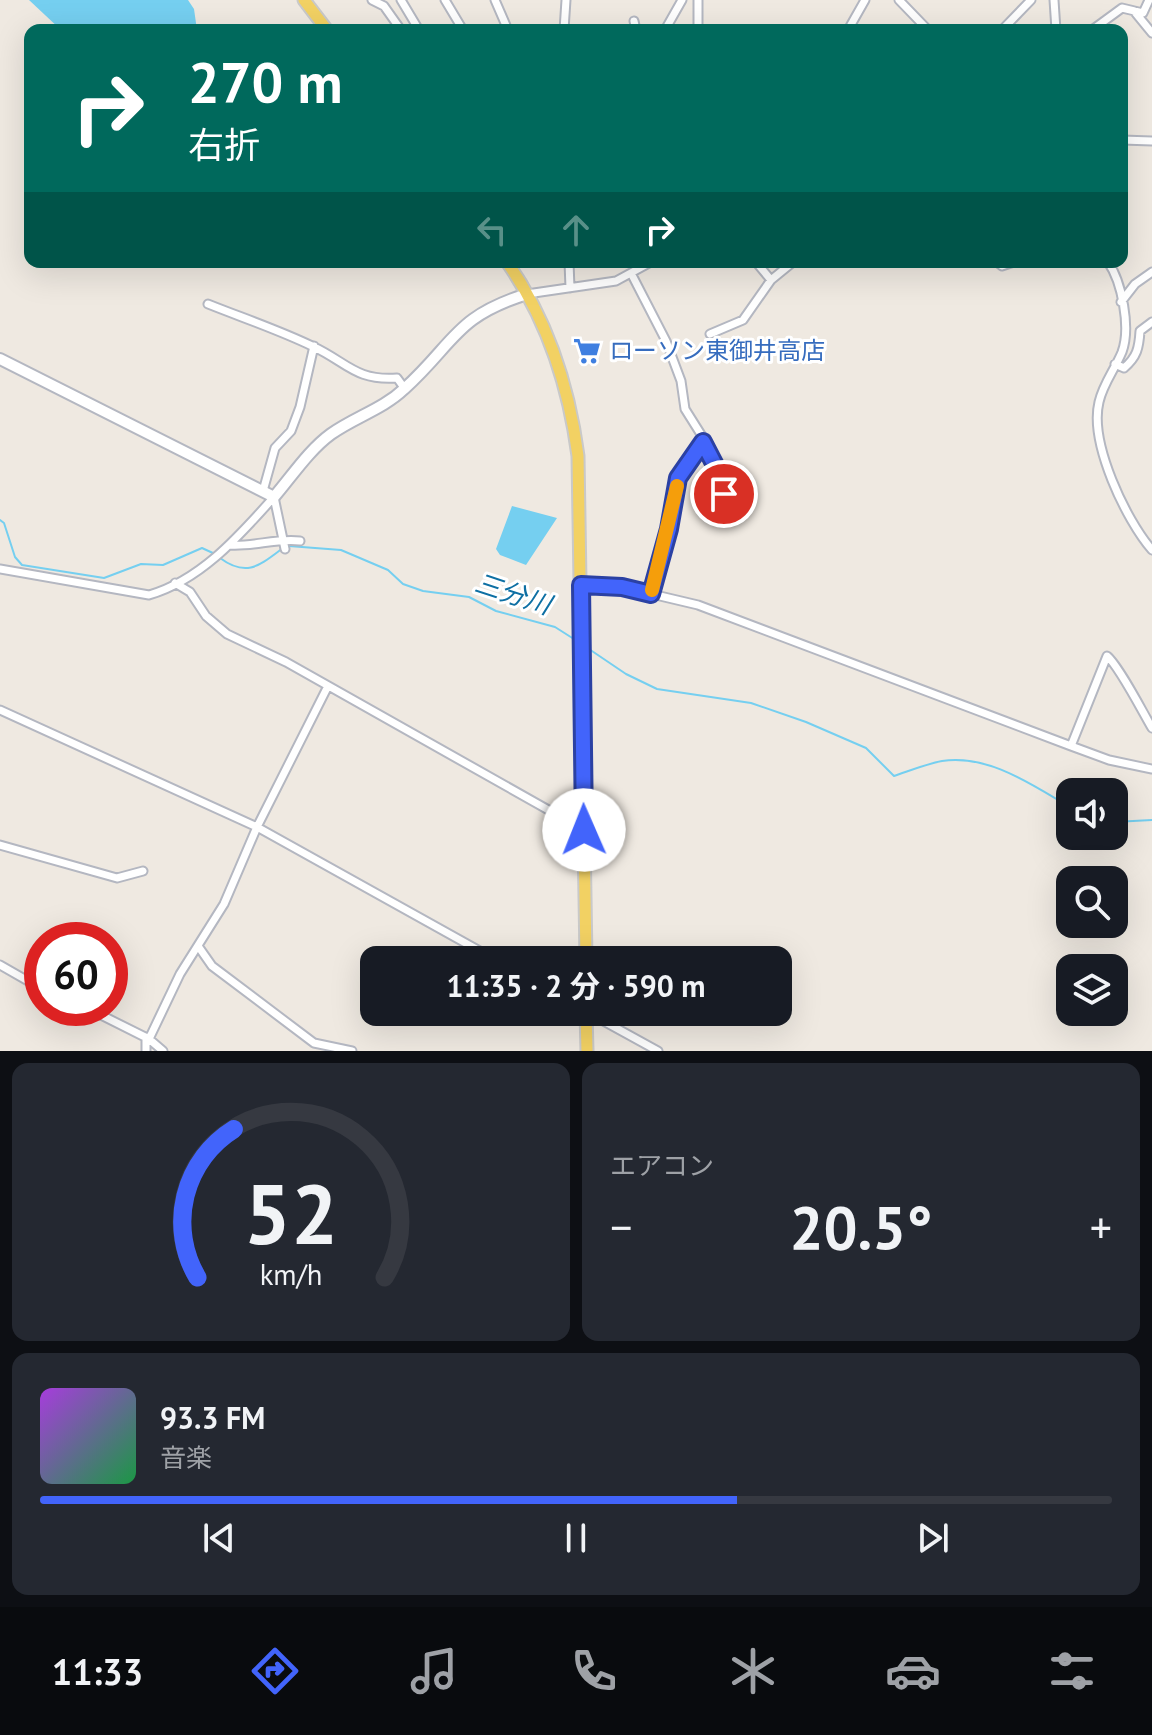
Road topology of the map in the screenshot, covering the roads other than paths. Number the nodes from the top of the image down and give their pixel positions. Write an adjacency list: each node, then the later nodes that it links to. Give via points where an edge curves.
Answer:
1 (304, 0): 15 (main road)
2 (372, 0): 16 (street, via 384,6)
3 (401, 0): 17 (street)
4 (445, 0): 18 (street)
5 (495, 0): 19 (street)
6 (566, 0): 20 (street)
7 (682, 0): 21 (street)
8 (698, 0): 22 (street)
9 (865, 0): 23 (street)
10 (899, 0): 24 (street)
11 (1031, 0): 25 (street)
12 (1054, 0): 26 (street)
13 (1149, 0): 14 (street, via 1143,13)
14 (1133, 10): 27 (street, via 1122,8); 28 (street)
15 (322, 24)
16 (397, 24)
17 (415, 24)
18 (459, 24)
19 (505, 24)
20 (564, 24)
21 (668, 24)
22 (698, 24)
23 (851, 24)
24 (922, 24)
25 (1008, 24)
26 (1056, 24)
27 (1100, 24)
28 (1152, 33)
29 (1128, 140): 30 (street)
30 (1152, 141)
31 (511, 268): 41 (main road)
32 (569, 268): 40 (street)
33 (642, 268): 38 (street)
34 (761, 268): 39 (street)
35 (786, 268): 39 (street)
36 (1110, 268): 42 (street)
37 (1152, 272): 42 (street)
38 (632, 275): 40 (street); 50 (street, via 655,314 681,381 685,409)
39 (771, 280): 45 (street, via 743,320)
40 (570, 288): 41 (street)
41 (527, 294): 49 (street, via 472,317); 61 (main road, via 554,353 573,425 580,482)
42 (1121, 302): 48 (street, via 1125,340)
43 (208, 304): 46 (street)
44 (1152, 322): 48 (street, via 1140,331 1132,361 1124,368)
45 (710, 334)
46 (314, 346): 49 (street, via 374,380 397,378); 51 (street, via 300,407 291,431 275,448)
47 (0, 359): 51 (street)
48 (1115, 364): 58 (street, via 1098,404 1099,436 1128,516)
49 (405, 389): 53 (street, via 328,436)
50 (703, 442): 52 (street); 62 (street, via 678,478)
51 (263, 491): 53 (street)
52 (724, 494)
53 (274, 497): 54 (street); 56 (street)
54 (283, 539): 55 (street); 56 (street); 57 (street)
55 (300, 541)
56 (229, 545): 60 (street)
57 (285, 549)
58 (1152, 550)
59 (0, 569): 60 (street, via 139,594 163,591)
60 (175, 583): 63 (street, via 190,592 227,634)
61 (581, 585): 62 (street); 69 (main road)
62 (651, 594): 66 (street, via 698,605)
63 (328, 686): 68 (street); 69 (street)
64 (0, 710): 68 (street)
65 (1152, 728): 66 (street, via 1107,656)
66 (1071, 746): 67 (street)
67 (1152, 769)
68 (257, 827): 72 (street, via 224,904); 73 (street)
69 (584, 830): 74 (main road)
70 (0, 845): 71 (street, via 117,878)
71 (143, 871)
72 (196, 946): 80 (street); 83 (street, via 212,966 314,1043)
73 (471, 946)
74 (586, 946)
75 (0, 965): 76 (street)
76 (24, 979)
77 (123, 1026): 80 (street)
78 (587, 1026): 84 (main road)
79 (612, 1026): 85 (street)
80 (147, 1038): 81 (street); 82 (street)
81 (146, 1051)
82 (163, 1051)
83 (352, 1051)
84 (587, 1051)
85 (658, 1051)

